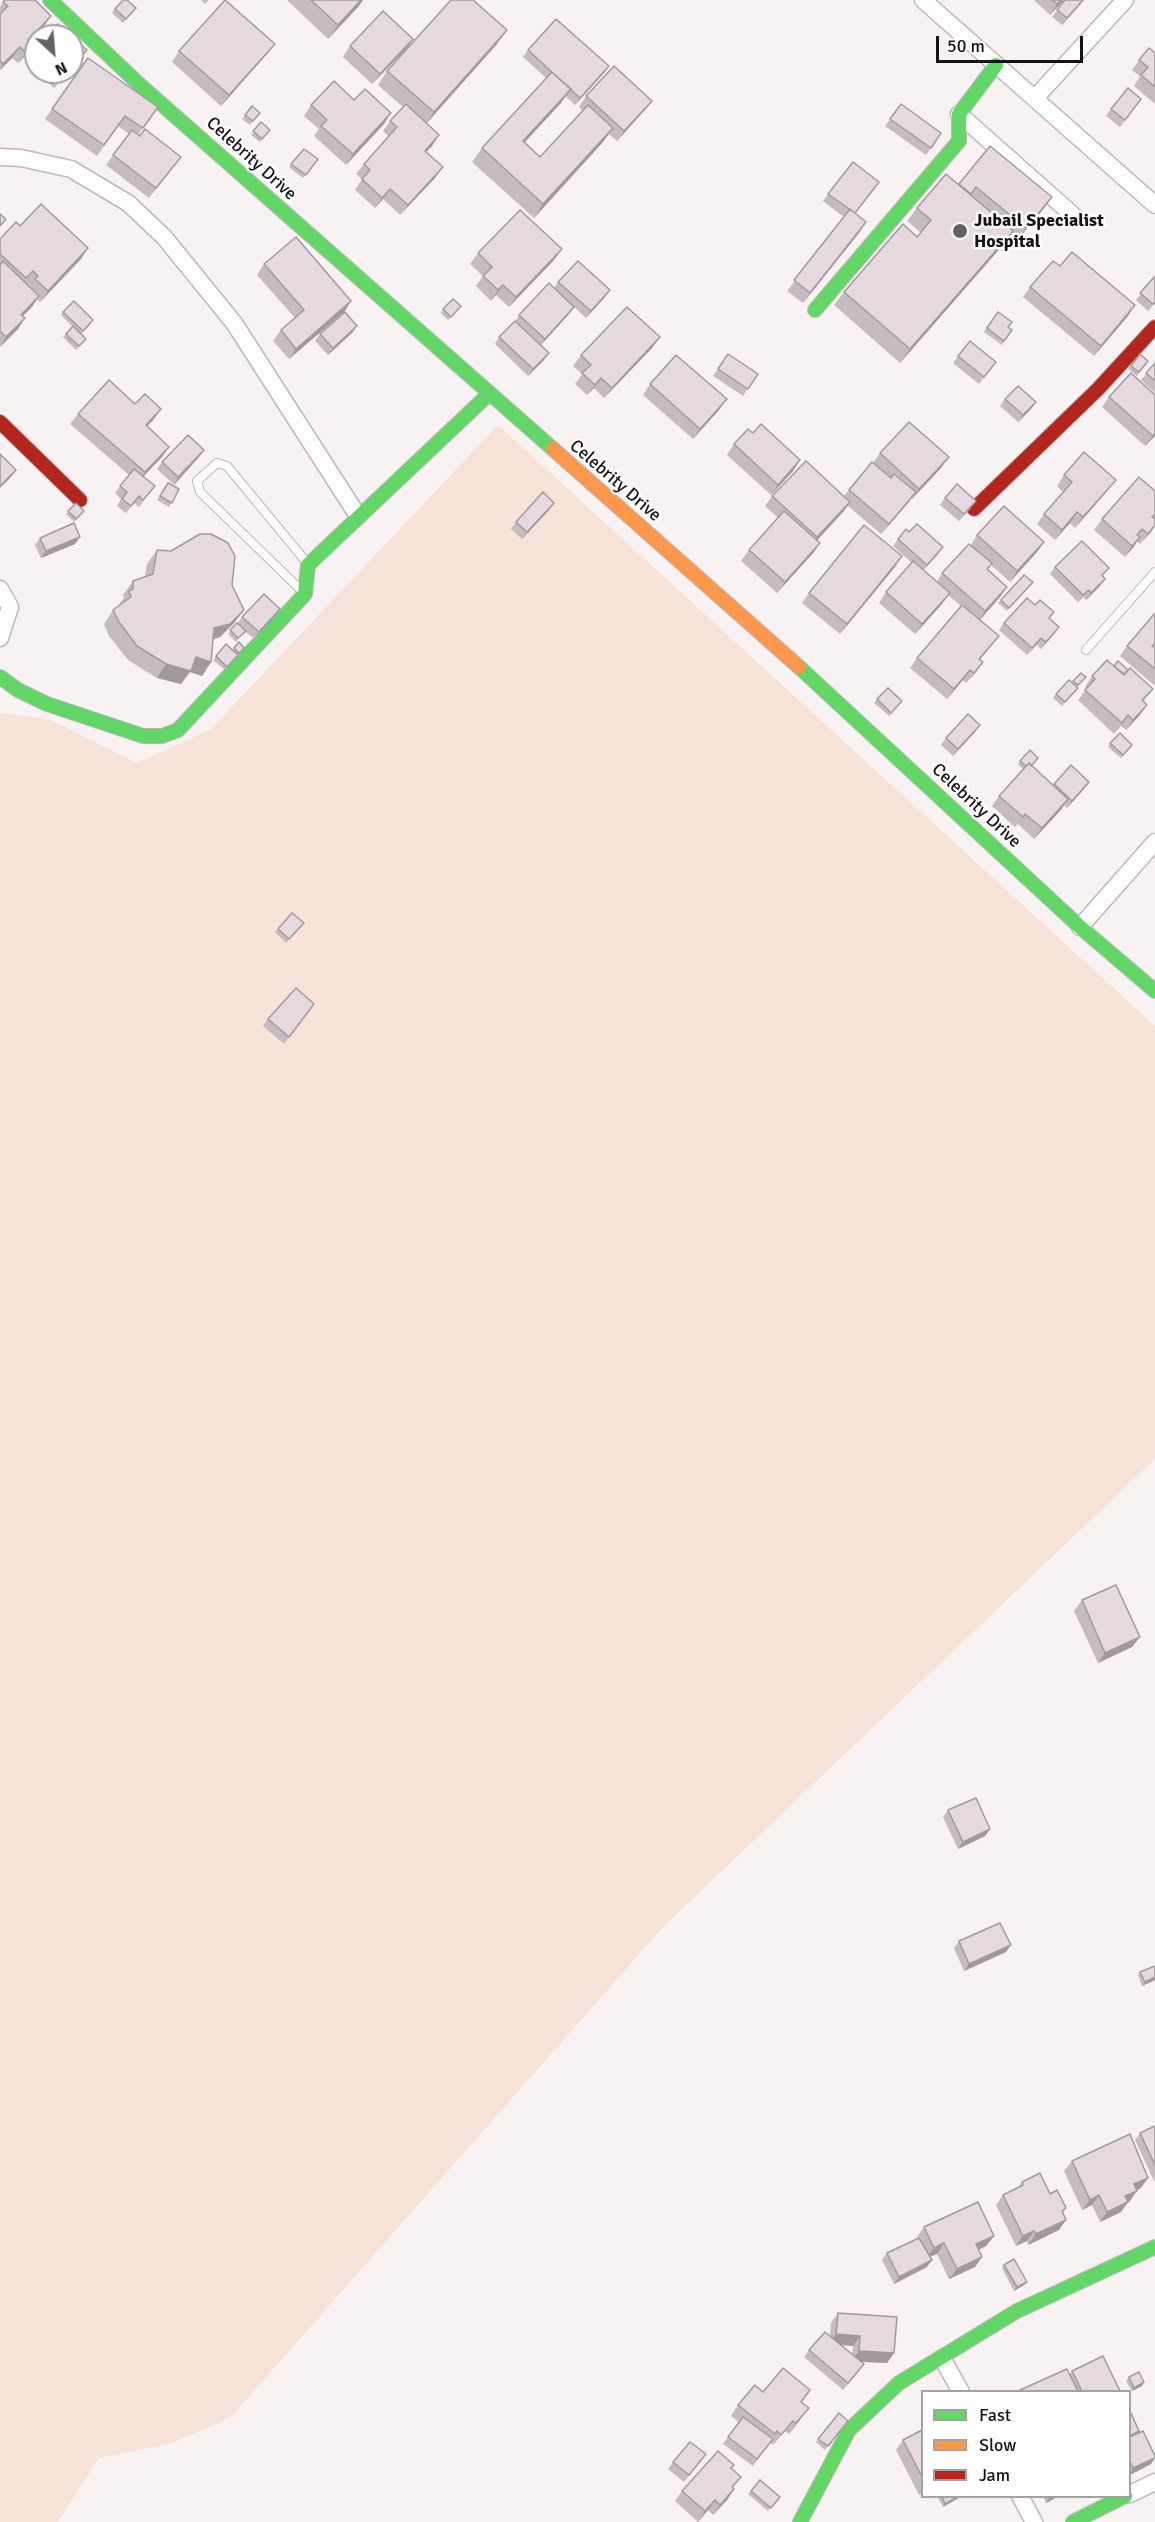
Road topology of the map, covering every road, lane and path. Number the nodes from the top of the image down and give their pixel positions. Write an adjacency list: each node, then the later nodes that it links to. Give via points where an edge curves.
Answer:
1 (50, 0): 12 (street, Celebrity Drive)
2 (922, 0): 4 (street)
3 (1125, 0): 5 (street)
4 (996, 65): 5 (street); 6 (street)
5 (1035, 98): 8 (street)
6 (959, 114): 9 (street); 10 (street, via 959,141)
7 (0, 157): 16 (street, via 71,169 128,203 164,237 234,323)
8 (1155, 205)
9 (1074, 216)
10 (815, 310)
11 (1155, 327): 15 (street, via 1098,389)
12 (489, 394): 16 (street); 25 (street, Celebrity Drive, via 794,662)
13 (0, 422): 14 (street)
14 (80, 500)
15 (974, 509)
16 (358, 516): 17 (street)
17 (308, 564): 20 (street); 20 (lane, via 227,466 217,463 197,481 200,492)
18 (1154, 577): 22 (lane)
19 (0, 590): 21 (street, via 10,607)
20 (305, 594): 23 (street, via 178,730 162,736 142,736 47,704)
21 (0, 638)
22 (1086, 650)
23 (0, 677)
24 (1154, 845): 25 (street)
25 (1080, 927): 26 (street, Celebrity Drive)
26 (1155, 991)
27 (1155, 2247): 28 (street, via 1017,2311)
28 (942, 2358): 29 (street); 34 (street, via 899,2383 849,2430)
29 (960, 2390)
30 (1155, 2481): 31 (street)
31 (1131, 2493)
32 (1021, 2498): 35 (street)
33 (1121, 2498): 36 (street)
34 (800, 2522)
35 (1034, 2522)
36 (1073, 2522)

